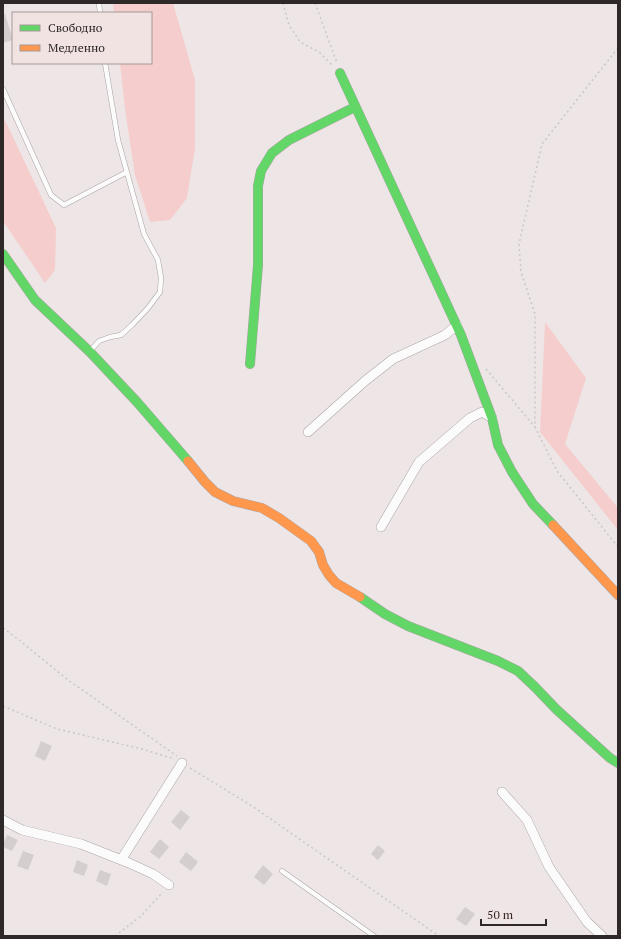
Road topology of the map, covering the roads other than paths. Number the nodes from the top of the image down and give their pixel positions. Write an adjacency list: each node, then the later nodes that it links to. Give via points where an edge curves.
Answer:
1 (105, 64): 5 (lane, via 118,140)
2 (340, 73): 4 (street)
3 (3, 89): 5 (lane, via 51,195 64,205)
4 (355, 107): 7 (street); 9 (street, via 289,140 272,153 261,171 258,186 258,266)
5 (127, 172): 8 (lane, via 144,234 158,260 160,292 121,335 99,341)
6 (3, 254): 8 (street, via 36,300)
7 (457, 325): 10 (street); 11 (street, via 445,335 393,359)
8 (90, 352): 15 (street, via 215,492 232,501 262,508 279,518 311,541 336,583 385,614 518,671 556,710)
9 (250, 364)
10 (492, 418): 12 (street, via 482,412 470,418 419,462); 13 (street, via 498,445 533,504)
11 (308, 432)
12 (381, 528)
13 (618, 595)
14 (182, 762): 18 (street)
15 (618, 763)
16 (502, 792): 22 (street, via 527,820 549,867 587,922)
17 (3, 820): 18 (street, via 22,830 81,844)
18 (120, 860): 20 (street, via 153,874)
19 (282, 871): 21 (lane)
20 (169, 886)
21 (374, 936)
22 (602, 936)

